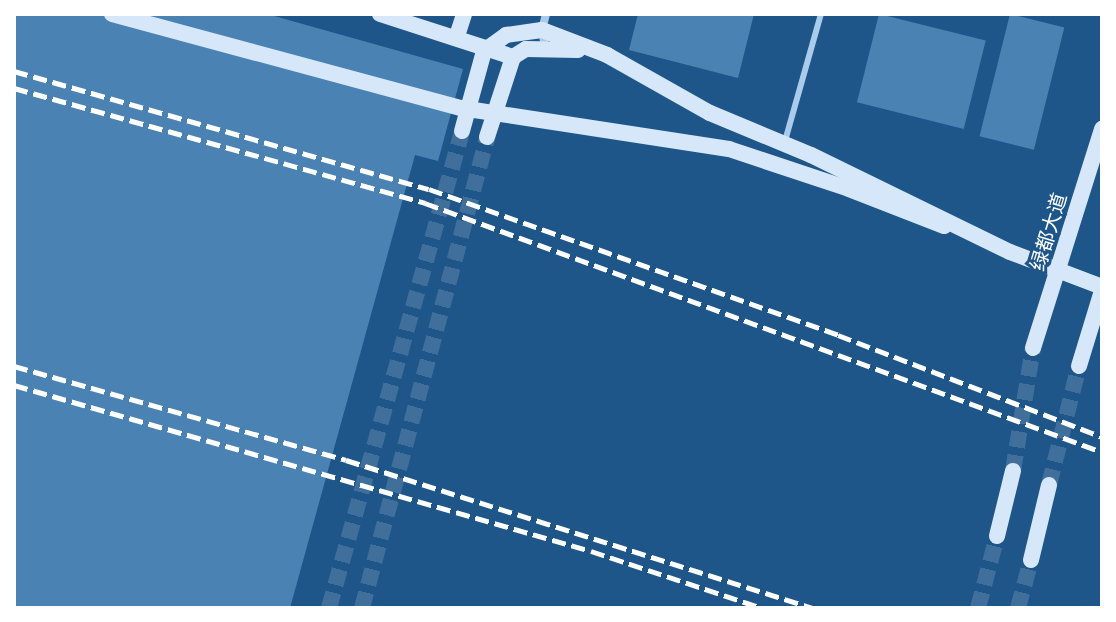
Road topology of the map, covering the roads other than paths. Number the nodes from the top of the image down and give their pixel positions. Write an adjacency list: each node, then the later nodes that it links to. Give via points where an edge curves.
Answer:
1 (112, 14): 15 (main road, bridge, via 461,108 729,149 849,189 919,220)
2 (380, 14): 6 (main road)
3 (464, 14): 6 (main road)
4 (821, 14): 14 (lane)
5 (544, 22): 7 (street); 8 (main road, via 506,35); 9 (main road)
6 (457, 36): 8 (main road)
7 (545, 47): 9 (main road); 10 (main road)
8 (484, 51): 10 (main road); 12 (main road)
9 (607, 55): 14 (main road, via 710,113)
10 (513, 57): 13 (main road)
11 (1102, 129): 16 (main road, 绿都大道)
12 (462, 131)
13 (487, 137)
14 (784, 144): 15 (main road)
15 (969, 231): 16 (main road)
16 (1057, 273): 17 (main road); 18 (main road, 绿都大道)
17 (1102, 289): 19 (main road)
18 (1033, 348)
19 (1079, 366)
20 (1013, 471): 22 (main road)
21 (1049, 485): 23 (main road)
22 (997, 536)
23 (1031, 560)

